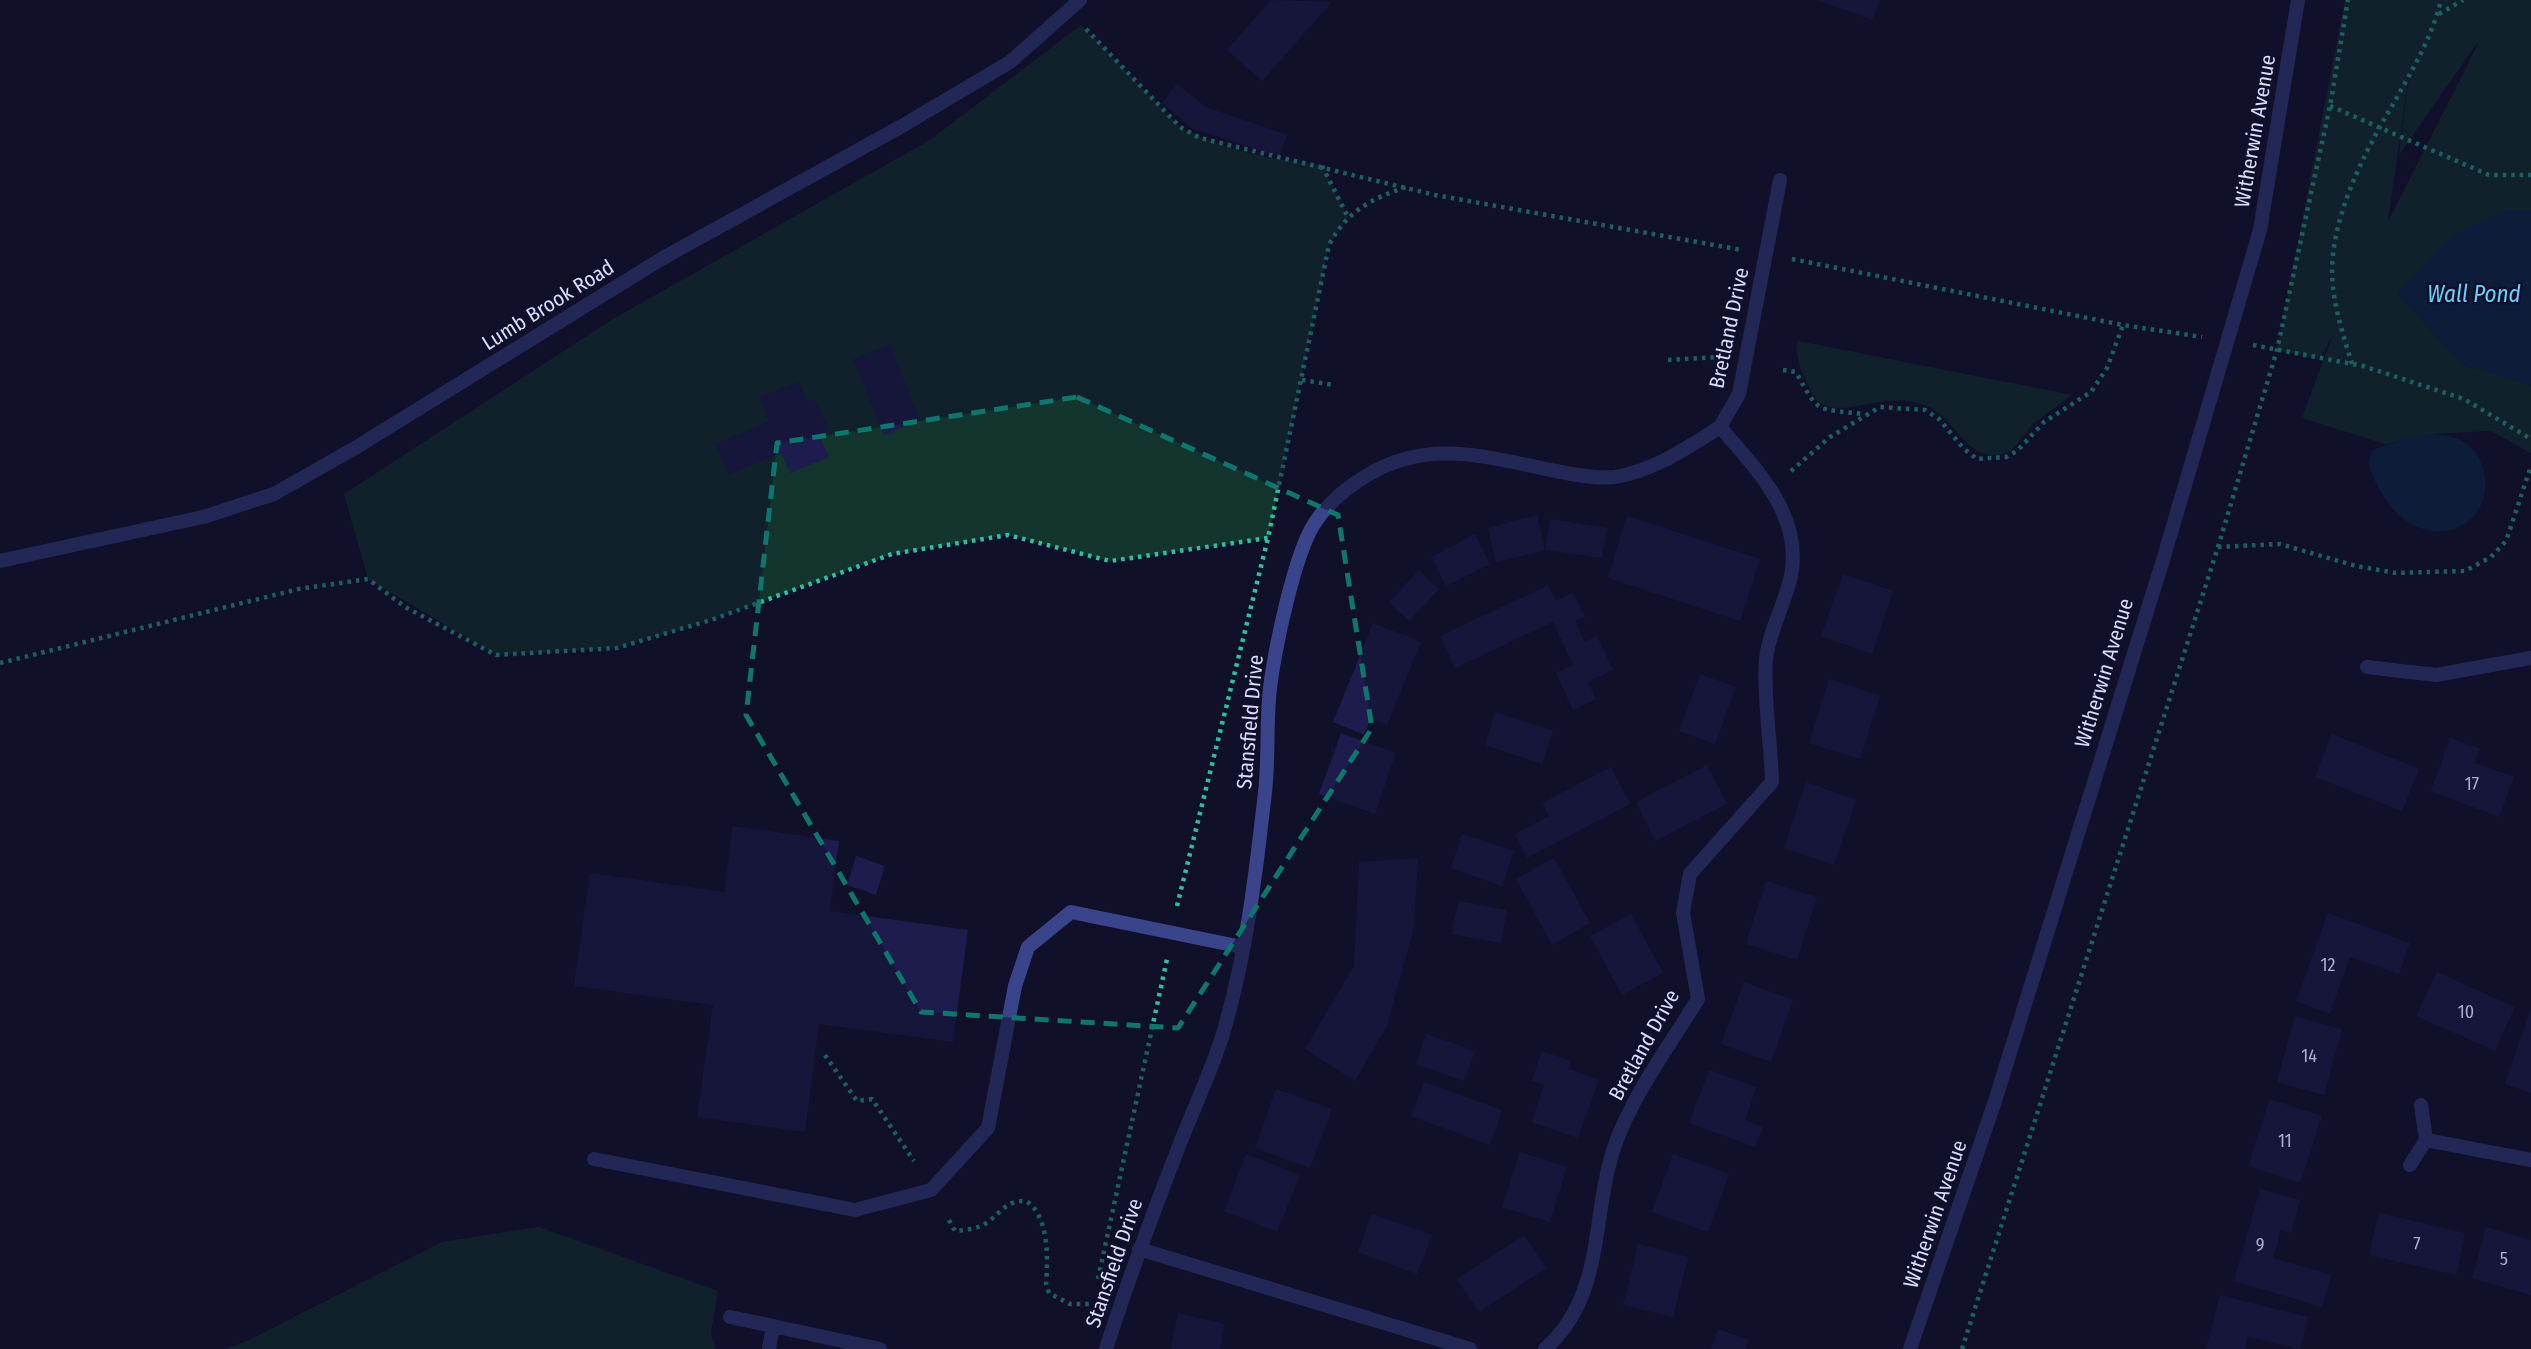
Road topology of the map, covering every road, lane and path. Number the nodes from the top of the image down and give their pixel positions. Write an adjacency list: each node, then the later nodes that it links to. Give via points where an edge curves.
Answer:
1 (1080, 0): 34 (street, Lumb Brook Road, via 1010,62 663,258 274,494 203,517)
2 (2298, 0): 58 (street, Witherwin Avenue, via 2256,243 1995,1101)
3 (2348, 0): 8 (path)
4 (2441, 0): 6 (path)
5 (2463, 0): 6 (path)
6 (2438, 14): 9 (path)
7 (1081, 24): 10 (path, via 1180,127 1200,138 1279,160)
8 (2330, 106): 9 (path); 20 (path)
9 (2378, 129): 11 (path, via 2489,176); 23 (path, via 2334,246 2335,297)
10 (1322, 166): 13 (path); 14 (path)
11 (2531, 175)
12 (1780, 180): 28 (street, Bretland Drive, via 1740,394)
13 (1407, 187): 14 (path, via 1363,204); 15 (path)
14 (1348, 217): 25 (path, via 1329,245)
15 (1742, 250)
16 (1804, 261): 17 (path)
17 (2123, 325): 18 (path); 27 (path, via 2107,368 2091,392 2044,422 2006,457 1977,458 1925,410 1880,407)
18 (2198, 336)
19 (2252, 345): 20 (path)
20 (2277, 350): 23 (path); 33 (path)
21 (1718, 356): 22 (path)
22 (1668, 360)
23 (2351, 364): 29 (path, via 2464,399)
24 (1783, 370): 27 (path, via 1796,372 1820,409)
25 (1302, 380): 26 (path); 32 (path)
26 (1334, 385)
27 (1863, 414): 31 (path)
28 (1720, 427): 39 (street, Stansfield Drive, via 1652,466 1614,477 1581,476 1463,453 1409,457 1368,475 1325,509 1304,546 1281,629 1270,689 1257,863); 57 (street, Bretland Drive, via 1771,489 1792,542 1791,576 1766,658 1773,782 1690,874 1683,913 1698,999 1618,1139 1601,1192 1589,1284 1565,1329)
29 (2531, 439)
30 (2531, 466): 33 (path, via 2506,541 2491,557 2466,571 2396,573 2280,544)
31 (1786, 475)
32 (1268, 538): 36 (path, via 1110,561 1008,535 892,554 714,619 617,648 496,655 405,607 368,579 299,589); 38 (path)
33 (2218, 547): 59 (path)
34 (0, 561)
35 (2531, 658): 37 (street, via 2436,675)
36 (0, 663)
37 (2367, 667)
38 (1177, 906)
39 (1242, 947): 44 (street, via 1070,912 1028,947 1015,986 988,1128 931,1190 855,1210); 49 (street, Stansfield Drive, via 1222,1037)
40 (1168, 956): 48 (path, via 1093,1304 1070,1304 1049,1293 1042,1225 1034,1206 1026,1201 1007,1204 986,1223 969,1230 956,1231)
41 (825, 1055): 46 (path, via 857,1101 872,1099)
42 (2421, 1105): 43 (street)
43 (2426, 1140): 45 (street); 47 (street)
44 (594, 1159)
45 (2531, 1160)
46 (914, 1161)
47 (2410, 1166)
48 (949, 1220)
49 (1139, 1250): 55 (street, Stansfield Drive); 56 (street)
50 (730, 1317): 51 (street)
51 (773, 1326): 52 (street); 53 (street)
52 (850, 1346): 54 (street)
53 (769, 1349)
54 (880, 1349)
55 (1106, 1349)
56 (1470, 1349)
57 (1545, 1349)
58 (1910, 1349)
59 (1962, 1349)

